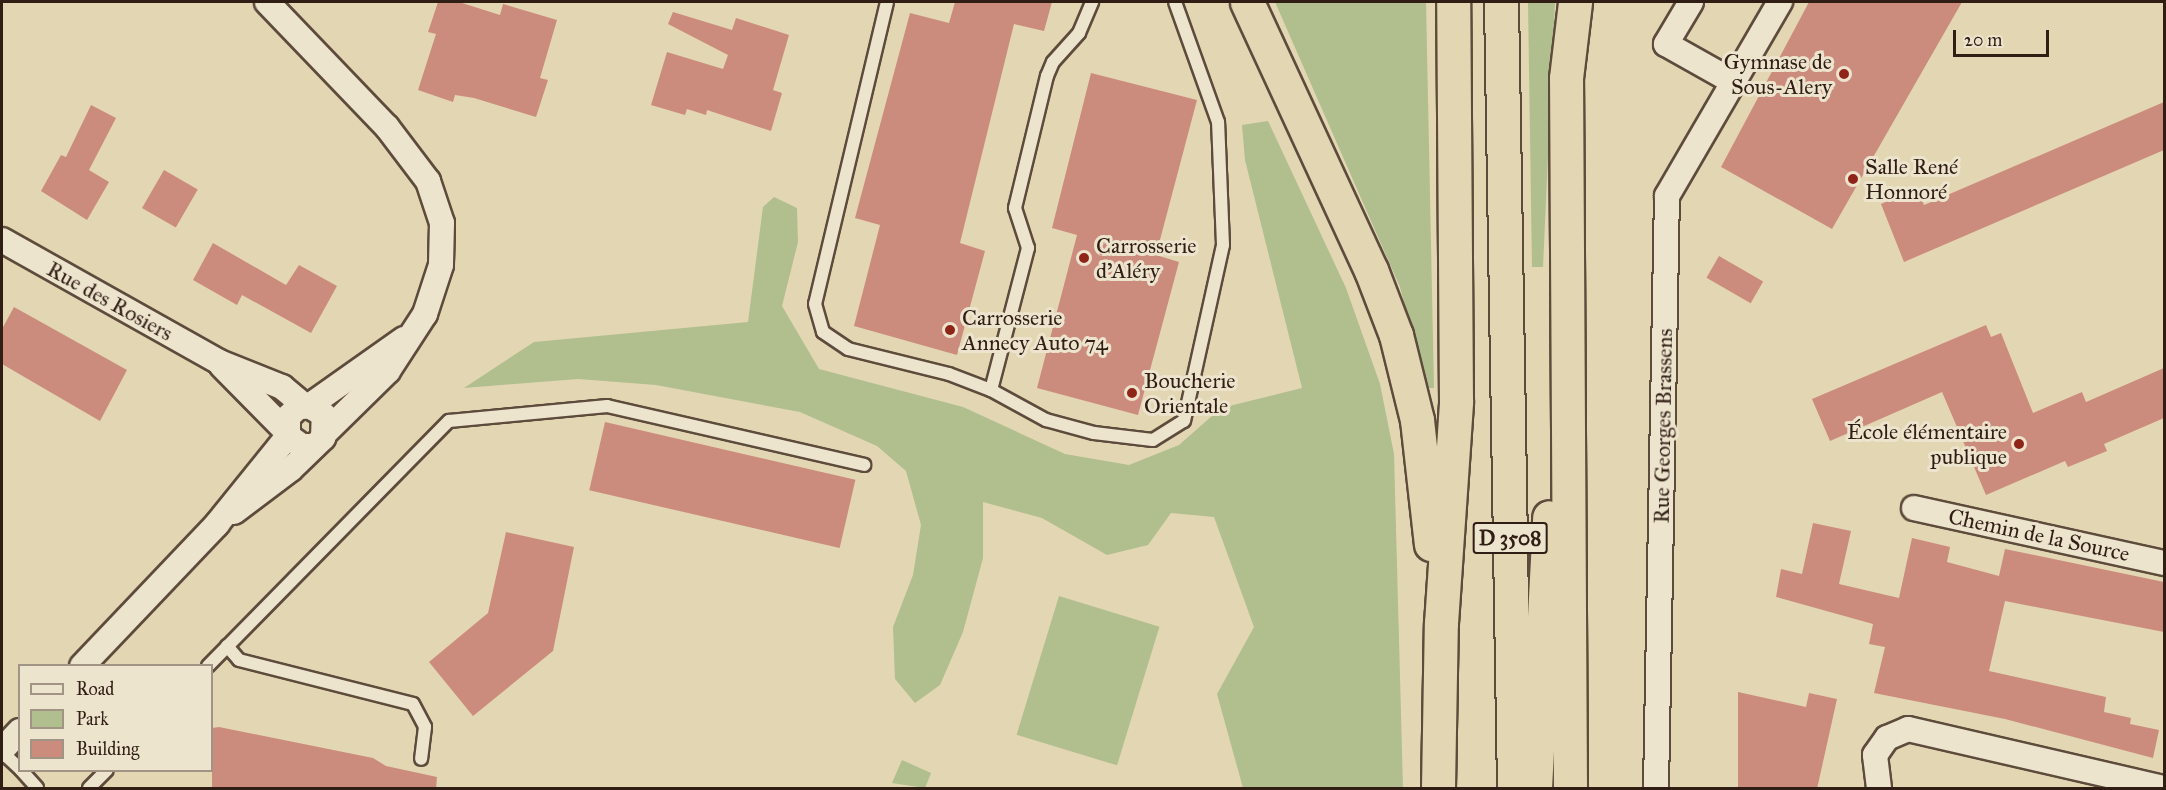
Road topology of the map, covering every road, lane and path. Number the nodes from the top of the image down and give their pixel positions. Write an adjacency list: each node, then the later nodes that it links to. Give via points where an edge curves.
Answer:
1 (267, 2): 14 (street, via 387,127 434,195 442,223 441,265 432,299)
2 (887, 2): 16 (lane, via 816,315 823,332 848,349 949,374)
3 (1092, 2): 16 (lane, via 1079,33 1053,62 1047,76 1015,208 1028,249)
4 (1175, 2): 16 (lane, via 1218,122 1223,245 1184,421 1153,440 1094,433 1046,420)
5 (1247, 2): 24 (highway, via 1371,270 1396,336 1417,420)
6 (1453, 2): 24 (highway, D 3508, via 1456,401)
7 (1501, 2): 38 (highway, D 3508)
8 (1575, 2): 12 (highway, via 1566,78)
9 (1691, 2): 11 (street, via 1666,44)
10 (1780, 2): 11 (street, Rue Georges Brassens)
11 (1732, 81): 41 (street, Rue Georges Brassens, via 1667,196)
12 (1568, 132): 39 (highway); 40 (highway)
13 (2, 240): 15 (street, Rue des Rosiers)
14 (411, 334): 17 (street); 19 (street, via 388,371)
15 (219, 362): 17 (street, Rue des Rosiers, via 282,387); 18 (street, Rue des Rosiers, via 261,411)
16 (991, 390)
17 (307, 406): 18 (street, via 291,412); 19 (street, via 324,415)
18 (287, 434): 19 (street, via 302,446); 22 (street)
19 (320, 439): 22 (street, via 291,469)
20 (864, 465): 25 (lane, via 608,406 448,421)
21 (1914, 508): 23 (street, Chemin de la Source)
22 (217, 524): 26 (street)
23 (2164, 563)
24 (1441, 623): 37 (highway, D 3508)
25 (227, 646): 27 (lane); 30 (lane, via 239,660 408,701 425,727)
26 (84, 664)
27 (210, 664)
28 (18, 733): 29 (street)
29 (2, 751): 31 (lane)
30 (421, 759)
31 (18, 768)
32 (22, 772): 35 (lane)
33 (105, 772): 36 (lane)
34 (2164, 788): 42 (street, via 1908,729 1887,738 1875,755)
35 (38, 789)
36 (89, 789)
37 (1438, 789)
38 (1514, 789)
39 (1535, 789)
40 (1570, 789)
41 (1656, 789)
42 (1879, 789)

